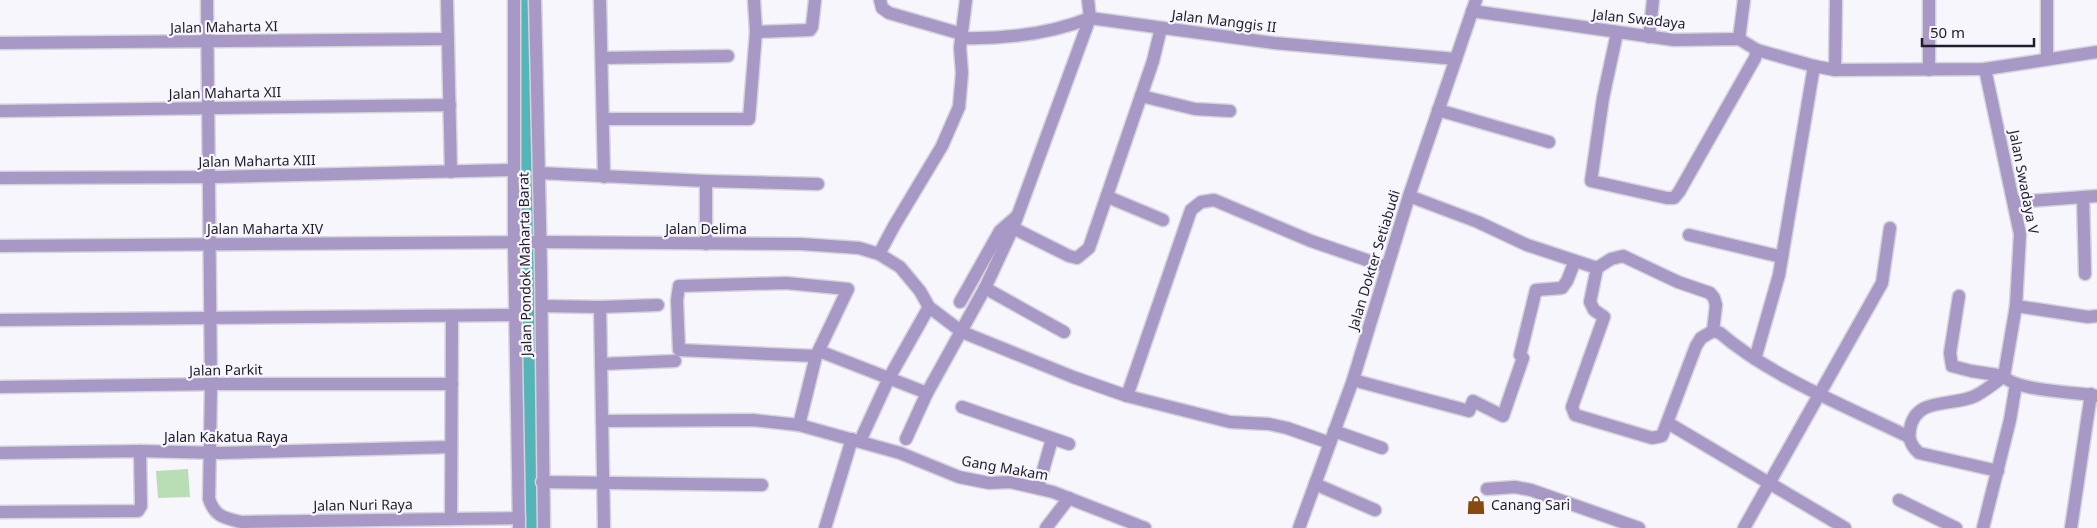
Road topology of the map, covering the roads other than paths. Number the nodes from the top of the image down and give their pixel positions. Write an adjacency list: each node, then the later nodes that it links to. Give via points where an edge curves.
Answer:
1 (207, 0): 25 (street)
2 (448, 0): 23 (street)
3 (514, 0): 45 (street, Jalan Pondok Maharta Barat)
4 (535, 0): 47 (street, Jalan Pondok Maharta Barat)
5 (600, 0): 30 (street)
6 (754, 0): 19 (street)
7 (815, 0): 19 (street, via 812,27 807,31)
8 (880, 0): 21 (street, Jalan Manggis II, via 882,8 889,13)
9 (966, 0): 21 (street)
10 (1088, 0): 17 (street)
11 (1653, 0): 22 (street)
12 (1744, 0): 24 (street)
13 (1836, 0): 35 (street)
14 (1929, 0): 36 (street)
15 (2047, 0): 31 (street)
16 (1474, 6): 20 (street, Jalan Swadaya); 32 (street, Jalan Dokter Setiabudi)
17 (1090, 18): 18 (street, Jalan Manggis II); 21 (street, Jalan Manggis II, via 1058,28 984,38); 58 (street)
18 (1161, 28): 32 (street, Jalan Manggis II, via 1274,43); 37 (street)
19 (756, 32): 43 (street, via 748,119)
20 (1617, 32): 22 (street, Jalan Swadaya); 27 (street, via 1603,98 1592,181 1667,198 1674,198 1680,192)
21 (962, 36): 67 (street, via 959,107 942,146)
22 (1649, 37): 24 (street, Jalan Swadaya)
23 (448, 38): 25 (street, Jalan Maharta XI); 38 (street)
24 (1739, 39): 27 (street)
25 (207, 42): 26 (street, Jalan Maharta XI); 39 (street)
26 (0, 43)
27 (1757, 50): 33 (street)
28 (2097, 52): 31 (street)
29 (728, 56): 30 (street)
30 (602, 58): 43 (street)
31 (2047, 58): 34 (street)
32 (1456, 59): 40 (street, Jalan Dokter Setiabudi)
33 (1814, 66): 35 (street); 68 (street)
34 (1985, 69): 36 (street); 57 (street, Jalan Swadaya V)
35 (1835, 70): 36 (street)
36 (1929, 70)
37 (1141, 96): 42 (street, via 1195,109); 55 (street)
38 (450, 106): 39 (street, Jalan Maharta XII); 46 (street)
39 (208, 108): 41 (street, Jalan Maharta XII); 48 (street)
40 (1438, 110): 44 (street); 53 (street, Jalan Dokter Setiabudi)
41 (0, 111)
42 (1230, 111)
43 (603, 119): 49 (street)
44 (1549, 142)
45 (514, 170): 46 (street, Jalan Maharta XIII); 63 (street, Jalan Pondok Maharta Barat)
46 (451, 172): 48 (street, Jalan Maharta XIII)
47 (539, 173): 49 (street); 63 (street, Jalan Pondok Maharta Barat)
48 (208, 177): 50 (street, Jalan Maharta XIII); 65 (street)
49 (604, 177): 51 (street)
50 (0, 178)
51 (706, 181): 52 (street); 64 (street)
52 (818, 184)
53 (1409, 196): 69 (street, via 1527,245); 70 (street, Jalan Dokter Setiabudi)
54 (2097, 196): 56 (street)
55 (1108, 197): 59 (street); 60 (street, via 1089,248 1077,258 1045,246)
56 (2083, 197): 57 (street); 72 (street)
57 (2014, 202): 78 (street, Jalan Swadaya V, via 2020,234)
58 (1018, 215): 60 (street); 75 (street, via 1000,232)
59 (1163, 220)
60 (1013, 228): 73 (street)
61 (1890, 228): 101 (street, via 1882,283)
62 (1689, 234): 68 (street)
63 (526, 242): 64 (street, Jalan Delima); 65 (street, Jalan Maharta XIV); 77 (street, Jalan Pondok Maharta Barat); 81 (street, Jalan Pondok Maharta Barat)
64 (706, 244): 67 (street, Jalan Delima, via 836,245)
65 (208, 245): 66 (street, Jalan Maharta XIV); 84 (street)
66 (0, 246)
67 (879, 254): 80 (street, Jalan Delima, via 900,267)
68 (1782, 258): 90 (street)
69 (1575, 261): 71 (street); 95 (street, via 1562,288 1536,290 1520,355 1523,358 1503,416 1473,401 1469,411)
70 (1387, 267): 95 (street, Jalan Dokter Setiabudi); 103 (street, via 1302,238 1214,200 1201,202 1191,210)
71 (1597, 268): 86 (street, via 1623,256 1710,293 1716,305); 106 (street, via 1590,302 1594,310 1604,317 1573,411 1652,438 1662,436)
72 (2085, 274)
73 (985, 288): 87 (street); 88 (street)
74 (1958, 296): 93 (street, via 1950,353 1952,366)
75 (960, 302)
76 (658, 305): 79 (street)
77 (542, 306): 79 (street); 121 (street, Jalan Pondok Maharta Barat)
78 (2016, 306): 83 (street); 93 (street, Jalan Swadaya V)
79 (600, 307): 92 (street)
80 (929, 307): 87 (street); 94 (street)
81 (516, 315): 82 (street); 133 (street, Jalan Pondok Maharta Barat)
82 (452, 316): 84 (street); 97 (street)
83 (2097, 316)
84 (210, 318): 85 (street); 96 (street)
85 (0, 320)
86 (1713, 331): 90 (street); 106 (street, via 1696,346)
87 (962, 332): 100 (street); 103 (street)
88 (1064, 332)
89 (818, 354): 89 (street, via 848,289 786,284 679,286 679,350); 94 (street); 107 (street)
90 (1755, 359): 101 (street)
91 (674, 361): 92 (street)
92 (601, 364): 105 (street)
93 (2004, 376): 98 (street); 109 (street, via 1976,396 1959,402 1934,403 1924,408 1917,413)
94 (889, 378): 100 (street); 112 (street)
95 (1353, 380): 108 (street, Jalan Dokter Setiabudi)
96 (211, 384): 97 (street, Jalan Parkit); 99 (street, Jalan Parkit); 119 (street)
97 (452, 384): 115 (street)
98 (2016, 384): 102 (street); 120 (street)
99 (0, 387)
100 (927, 393): 110 (street)
101 (1820, 394): 109 (street); 123 (street)
102 (2094, 395): 146 (street)
103 (1127, 396): 113 (street, via 1230,422 1287,428)
104 (962, 407): 111 (street)
105 (602, 421): 107 (street, Gang Makam, via 753,420); 122 (street)
106 (1668, 423): 123 (street)
107 (799, 425): 112 (street, Gang Makam)
108 (1334, 431): 113 (street, Jalan Dokter Setiabudi); 116 (street)
109 (1909, 437): 120 (street, via 1912,447 1919,452)
110 (906, 439)
111 (1052, 439): 114 (street); 126 (street)
112 (856, 440): 126 (street, Gang Makam, via 900,452 959,476); 137 (street)
113 (1330, 443): 124 (street, Jalan Dokter Setiabudi)
114 (1069, 444)
115 (451, 447): 119 (street, Jalan Kakatua Raya); 132 (street)
116 (1382, 448)
117 (140, 451): 118 (street, Jalan Kakatua Raya); 119 (street, Jalan Kakatua Raya); 131 (street, via 142,506 138,511)
118 (0, 453)
119 (211, 453): 134 (street, Jalan Nuri Raya, via 209,500 218,516 241,522)
120 (1998, 471): 145 (street)
121 (542, 482): 122 (street); 135 (street, Jalan Pondok Maharta Barat)
122 (604, 482): 125 (street); 136 (street)
123 (1770, 482): 142 (street); 143 (street)
124 (1314, 484): 130 (street); 140 (street, Jalan Dokter Setiabudi)
125 (762, 485)
126 (1038, 488): 128 (street, Gang Makam)
127 (1487, 488): 141 (street, via 1531,490)
128 (1069, 498): 138 (street); 139 (street, Gang Makam)
129 (1899, 500): 144 (street)
130 (1375, 510)
131 (0, 512)
132 (451, 519): 133 (street, Jalan Nuri Raya); 134 (street, Jalan Nuri Raya)
133 (519, 523)
134 (343, 524)
135 (544, 528)
136 (604, 528)
137 (825, 528)
138 (1046, 528)
139 (1145, 528)
140 (1299, 528)
141 (1639, 528)
142 (1744, 528)
143 (1844, 528)
144 (1956, 528)
145 (1983, 528)
146 (2071, 528)

